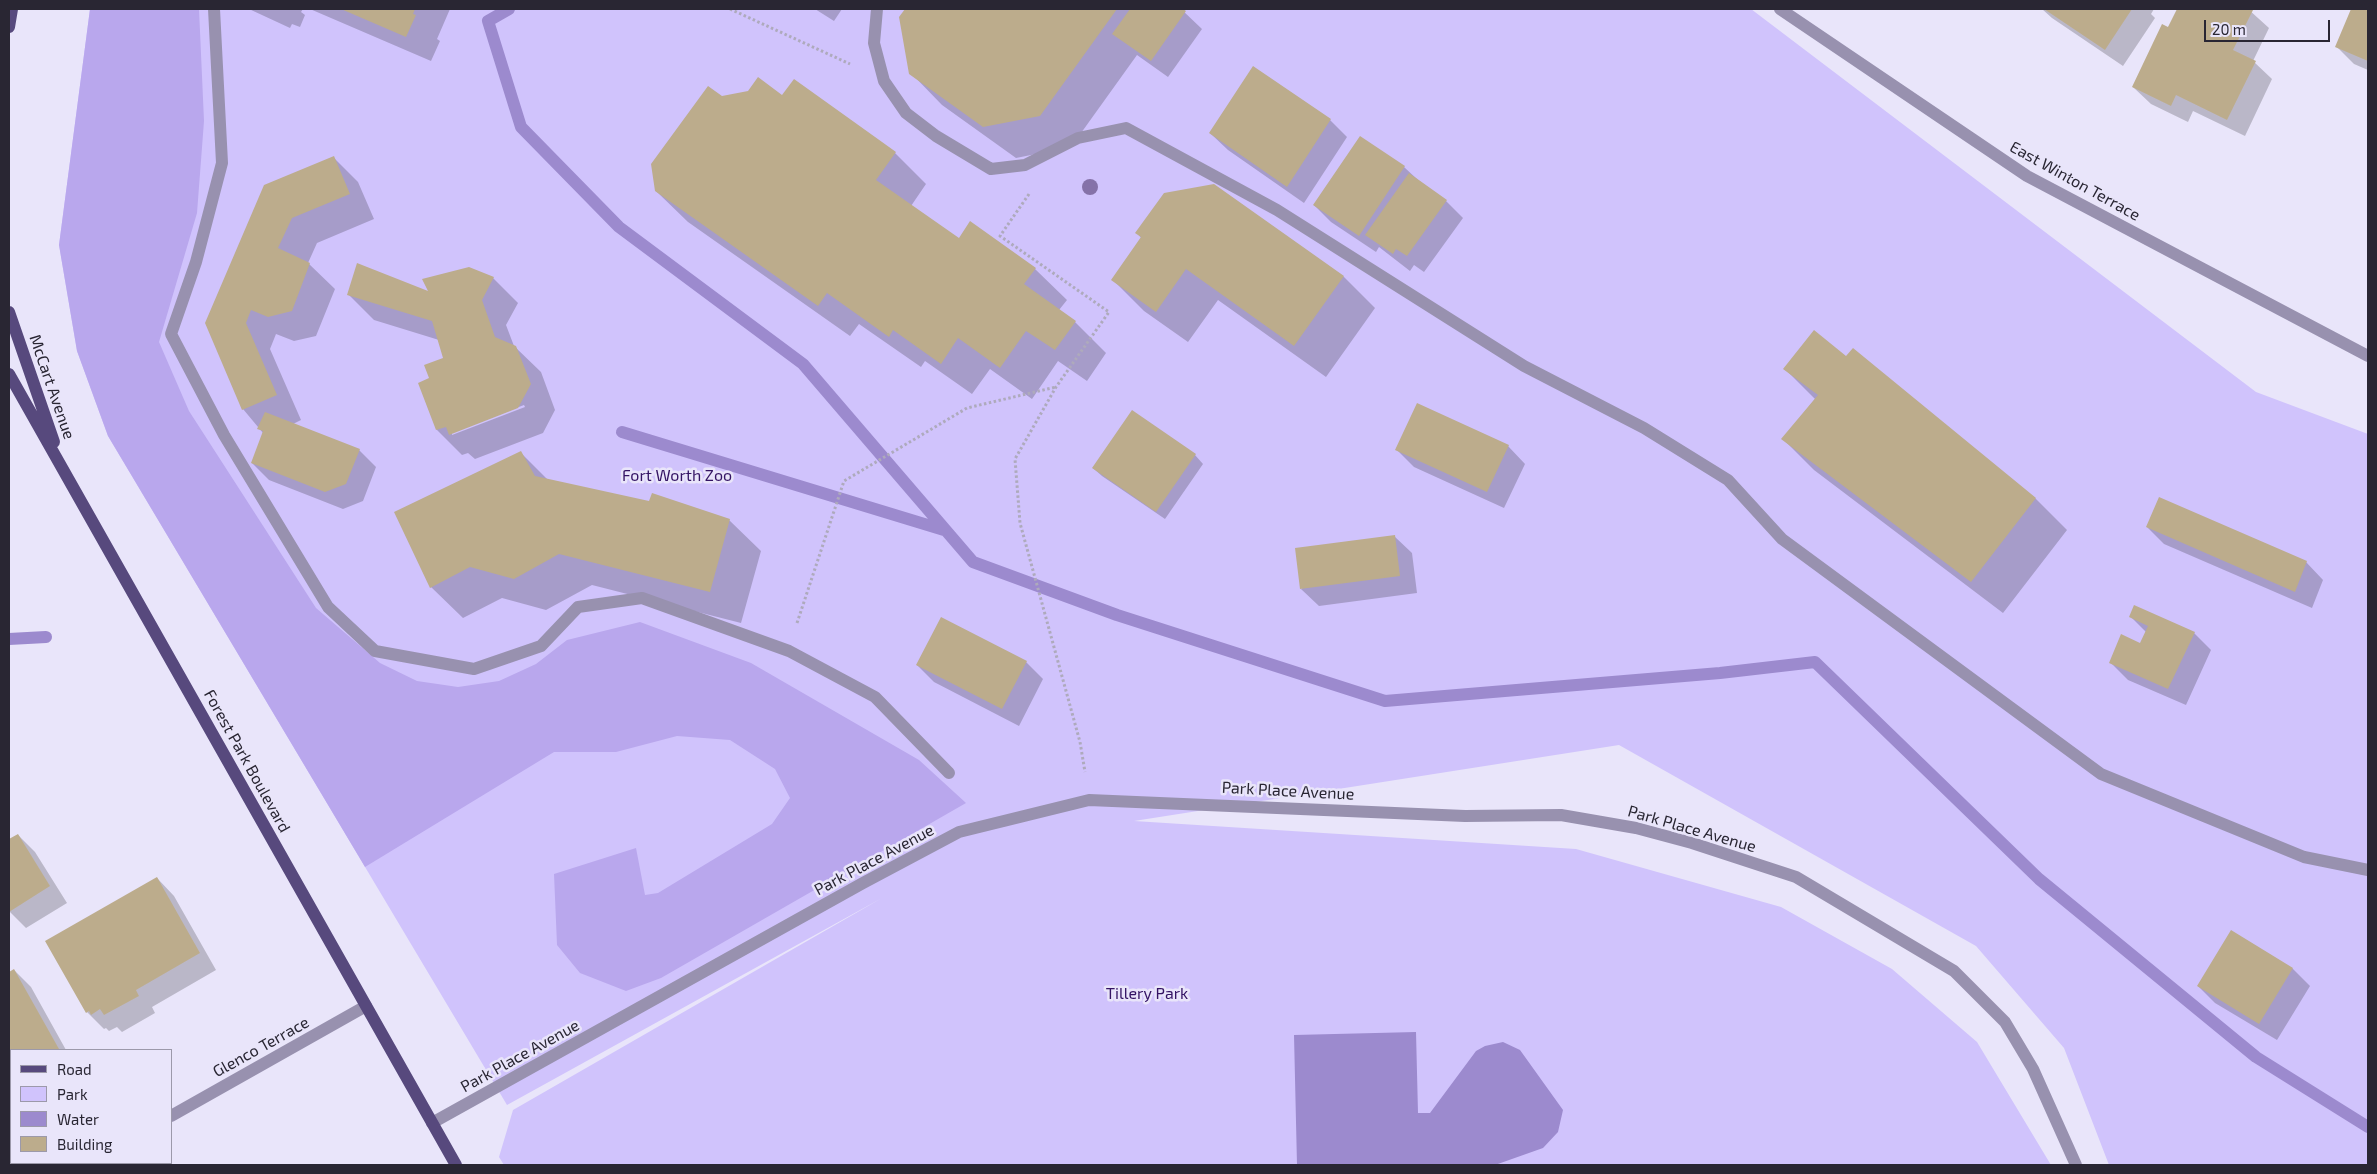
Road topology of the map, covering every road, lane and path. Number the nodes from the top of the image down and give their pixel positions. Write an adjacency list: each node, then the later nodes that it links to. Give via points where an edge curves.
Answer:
1 (12, 9): 6 (main road)
2 (214, 9): 14 (street, via 222,162 196,262 171,334 224,435 328,607 375,651 474,669 541,646 578,607 642,598)
3 (730, 9): 7 (path)
4 (876, 9): 7 (street, via 874,44)
5 (1780, 9): 10 (street, East Winton Terrace, via 2027,176)
6 (9, 27)
7 (884, 80): 17 (street, via 906,113 936,136 991,169 1025,165 1078,138 1126,128 1277,210 1524,366 1644,428 1728,480 1782,539 2101,774 2304,857)
8 (1032, 191): 12 (path, via 1000,236 1109,312)
9 (9, 312): 13 (main road, McCart Avenue)
10 (2368, 356)
11 (9, 374): 13 (main road, Forest Park Boulevard)
12 (1056, 386): 14 (path, via 966,408 844,481); 15 (path, via 1014,459 1020,523)
13 (65, 472): 18 (main road, Forest Park Boulevard)
14 (788, 651): 16 (street, via 874,697)
15 (1080, 742)
16 (949, 773)
17 (2368, 870)
18 (366, 1006): 19 (street, Glenco Terrace); 20 (main road, Forest Park Boulevard)
19 (172, 1115)
20 (432, 1124): 21 (main road, Forest Park Boulevard); 22 (street, Park Place Avenue, via 959,832 1089,800 1465,816 1561,815 1636,828 1796,877 1954,971 2005,1022 2033,1069)
21 (456, 1165)
22 (2076, 1165)

